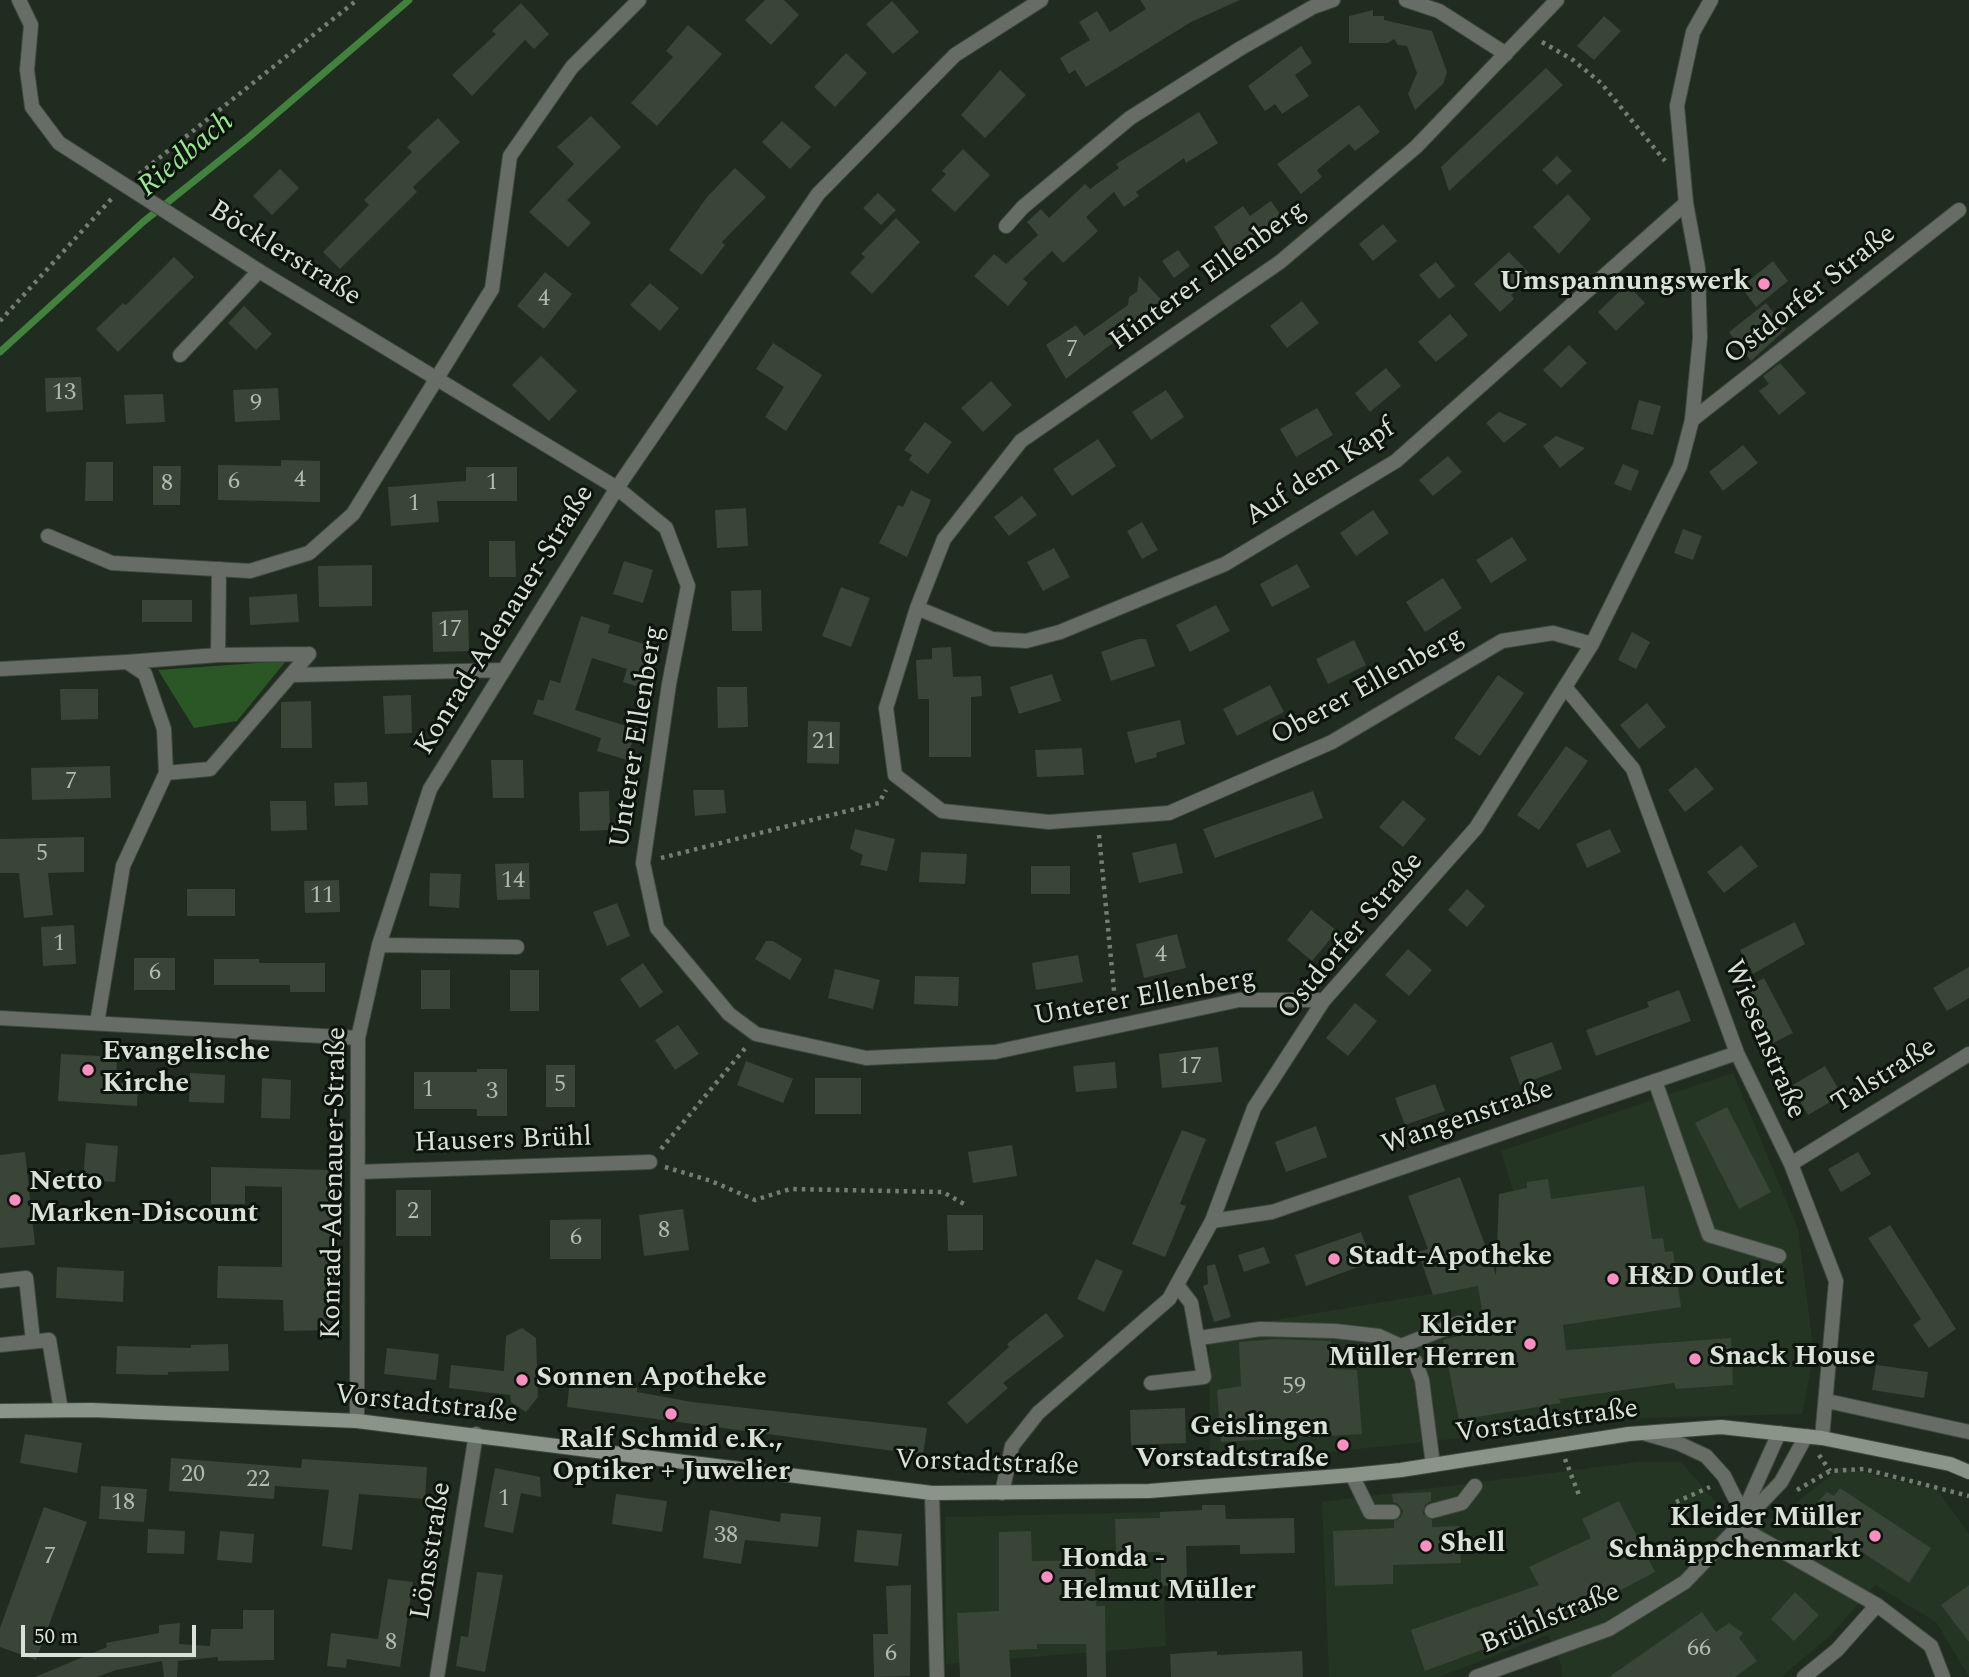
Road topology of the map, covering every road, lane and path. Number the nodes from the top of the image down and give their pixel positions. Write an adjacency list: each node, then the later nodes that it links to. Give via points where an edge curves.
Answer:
1 (19, 0): 12 (street, Böcklerstraße, via 31,25 27,70 32,107 59,143)
2 (357, 0): 12 (path)
3 (639, 0): 19 (street, via 572,67 510,156 492,289)
4 (1041, 0): 21 (street, Konrad-Adenauer-Straße, via 955,55 818,194)
5 (1333, 0): 15 (street, via 1241,48 1130,118)
6 (1406, 0): 10 (street, via 1439,11)
7 (1557, 0): 9 (street, Hinterer Ellenberg)
8 (1711, 0): 11 (street, Ostdorfer Straße, via 1693,32 1677,106)
9 (1525, 33): 10 (street, Hinterer Ellenberg); 11 (path, via 1573,60 1601,83 1658,156)
10 (1506, 54): 24 (street, Hinterer Ellenberg, via 1416,147 1280,262 1021,441 944,539)
11 (1684, 174): 13 (street, Ostdorfer Straße)
12 (125, 185): 16 (street, Böcklerstraße); 17 (path)
13 (1686, 203): 20 (street, Ostdorfer Straße, via 1698,268 1700,338); 24 (street, Auf dem Kapf, via 1396,461 1225,564 1060,632 1026,641 992,639)
14 (1959, 210): 20 (street, Ostdorfer Straße)
15 (1006, 226)
16 (259, 271): 18 (street); 19 (street, Böcklerstraße)
17 (0, 321)
18 (180, 355)
19 (438, 377): 21 (street, Böcklerstraße); 23 (street, via 353,514 309,553 250,571)
20 (1692, 420): 25 (street, Ostdorfer Straße, via 1680,466)
21 (617, 488): 29 (street, Konrad-Adenauer-Straße); 35 (street, Unterer Ellenberg, via 666,528 688,586)
22 (48, 536): 23 (street, via 112,563)
23 (219, 569): 26 (street)
24 (917, 608): 33 (street, via 886,708)
25 (1592, 644): 31 (street, Ostdorfer Straße); 34 (street, Oberer Ellenberg, via 1553,633 1502,641 1332,743 1169,813)
26 (218, 655): 27 (street); 30 (street, via 309,654)
27 (127, 662): 28 (street); 32 (street, via 145,674 164,729)
28 (0, 670)
29 (504, 670): 30 (street); 36 (street, Konrad-Adenauer-Straße, via 430,789)
30 (292, 675): 32 (street, via 210,769)
31 (1565, 687): 38 (street, Ostdorfer Straße, via 1476,828); 43 (street, Wiesenstraße, via 1633,769)
32 (166, 773): 40 (street, via 123,866)
33 (895, 775): 34 (street, Oberer Ellenberg, via 942,811 1049,822); 35 (path, via 879,803)
34 (1097, 818): 41 (path)
35 (643, 863): 41 (street, Unterer Ellenberg, via 657,928 729,1014 756,1034 866,1058 995,1052)
36 (379, 945): 37 (street); 42 (street, Konrad-Adenauer-Straße)
37 (517, 947)
38 (1324, 1000): 41 (street, Unterer Ellenberg, via 1239,1000); 51 (street, Ostdorfer Straße, via 1254,1108)
39 (0, 1018): 40 (street)
40 (97, 1023): 42 (street)
41 (1117, 1026)
42 (358, 1038): 49 (street, Konrad-Adenauer-Straße)
43 (1737, 1053): 46 (street, Wangenstraße); 48 (street, Wiesenstraße)
44 (1969, 1054): 48 (street, Talstraße)
45 (731, 1066): 47 (path)
46 (1655, 1081): 51 (street, Wangenstraße, via 1272,1212); 52 (street, via 1709,1235)
47 (650, 1162): 49 (street, Hausers Brühl); 50 (path, via 755,1200 790,1189 943,1192)
48 (1790, 1164): 61 (street, Wiesenstraße, via 1836,1281)
49 (358, 1172): 64 (street, Konrad-Adenauer-Straße)
50 (964, 1204)
51 (1212, 1221): 54 (street, Ostdorfer Straße)
52 (1779, 1256)
53 (0, 1281): 57 (street, via 26,1278)
54 (1177, 1284): 56 (street, via 1191,1303); 77 (street, Ostdorfer Straße, via 1169,1299 1038,1413 1012,1446)
55 (1459, 1323): 59 (street)
56 (1199, 1338): 59 (street, via 1260,1329 1335,1331 1379,1336); 60 (street, via 1204,1377)
57 (33, 1341): 58 (street); 62 (street, via 49,1339)
58 (0, 1345)
59 (1401, 1346): 71 (street, via 1415,1361 1422,1380)
60 (1151, 1383)
61 (1828, 1401): 65 (street); 70 (street, Wiesenstraße)
62 (61, 1410): 63 (main road, Vorstadtstraße); 64 (main road, Vorstadtstraße)
63 (0, 1412)
64 (357, 1421): 68 (main road, Vorstadtstraße)
65 (1969, 1432)
66 (1642, 1433): 67 (main road, Vorstadtstraße, via 1721,1427); 71 (main road, Vorstadtstraße); 81 (street, via 1706,1456 1724,1476)
67 (1779, 1433): 69 (main road, Vorstadtstraße); 81 (street, Brühlstraße)
68 (476, 1434): 76 (main road, Vorstadtstraße); 83 (street, Lönsstraße)
69 (1805, 1436): 70 (main road, Vorstadtstraße); 81 (street, Brühlstraße, via 1781,1482)
70 (1822, 1438): 73 (main road, Vorstadtstraße, via 1950,1464)
71 (1433, 1465): 74 (main road, Vorstadtstraße)
72 (1830, 1471): 78 (path, via 1864,1469)
73 (1969, 1472)
74 (1352, 1475): 77 (main road, Vorstadtstraße, via 1149,1491); 80 (street, via 1370,1512)
75 (1475, 1486): 79 (street, via 1462,1503)
76 (932, 1493): 77 (main road, Vorstadtstraße); 84 (street)
77 (1002, 1493)
78 (1969, 1496)
79 (1432, 1511)
80 (1393, 1512)
81 (1740, 1520): 82 (street); 85 (street, Brühlstraße, via 1715,1554 1685,1582 1609,1629)
82 (1877, 1605): 86 (street); 87 (street, via 1931,1646)
83 (437, 1677)
84 (937, 1677)
85 (1476, 1677)
86 (1804, 1677)
87 (1943, 1677)

